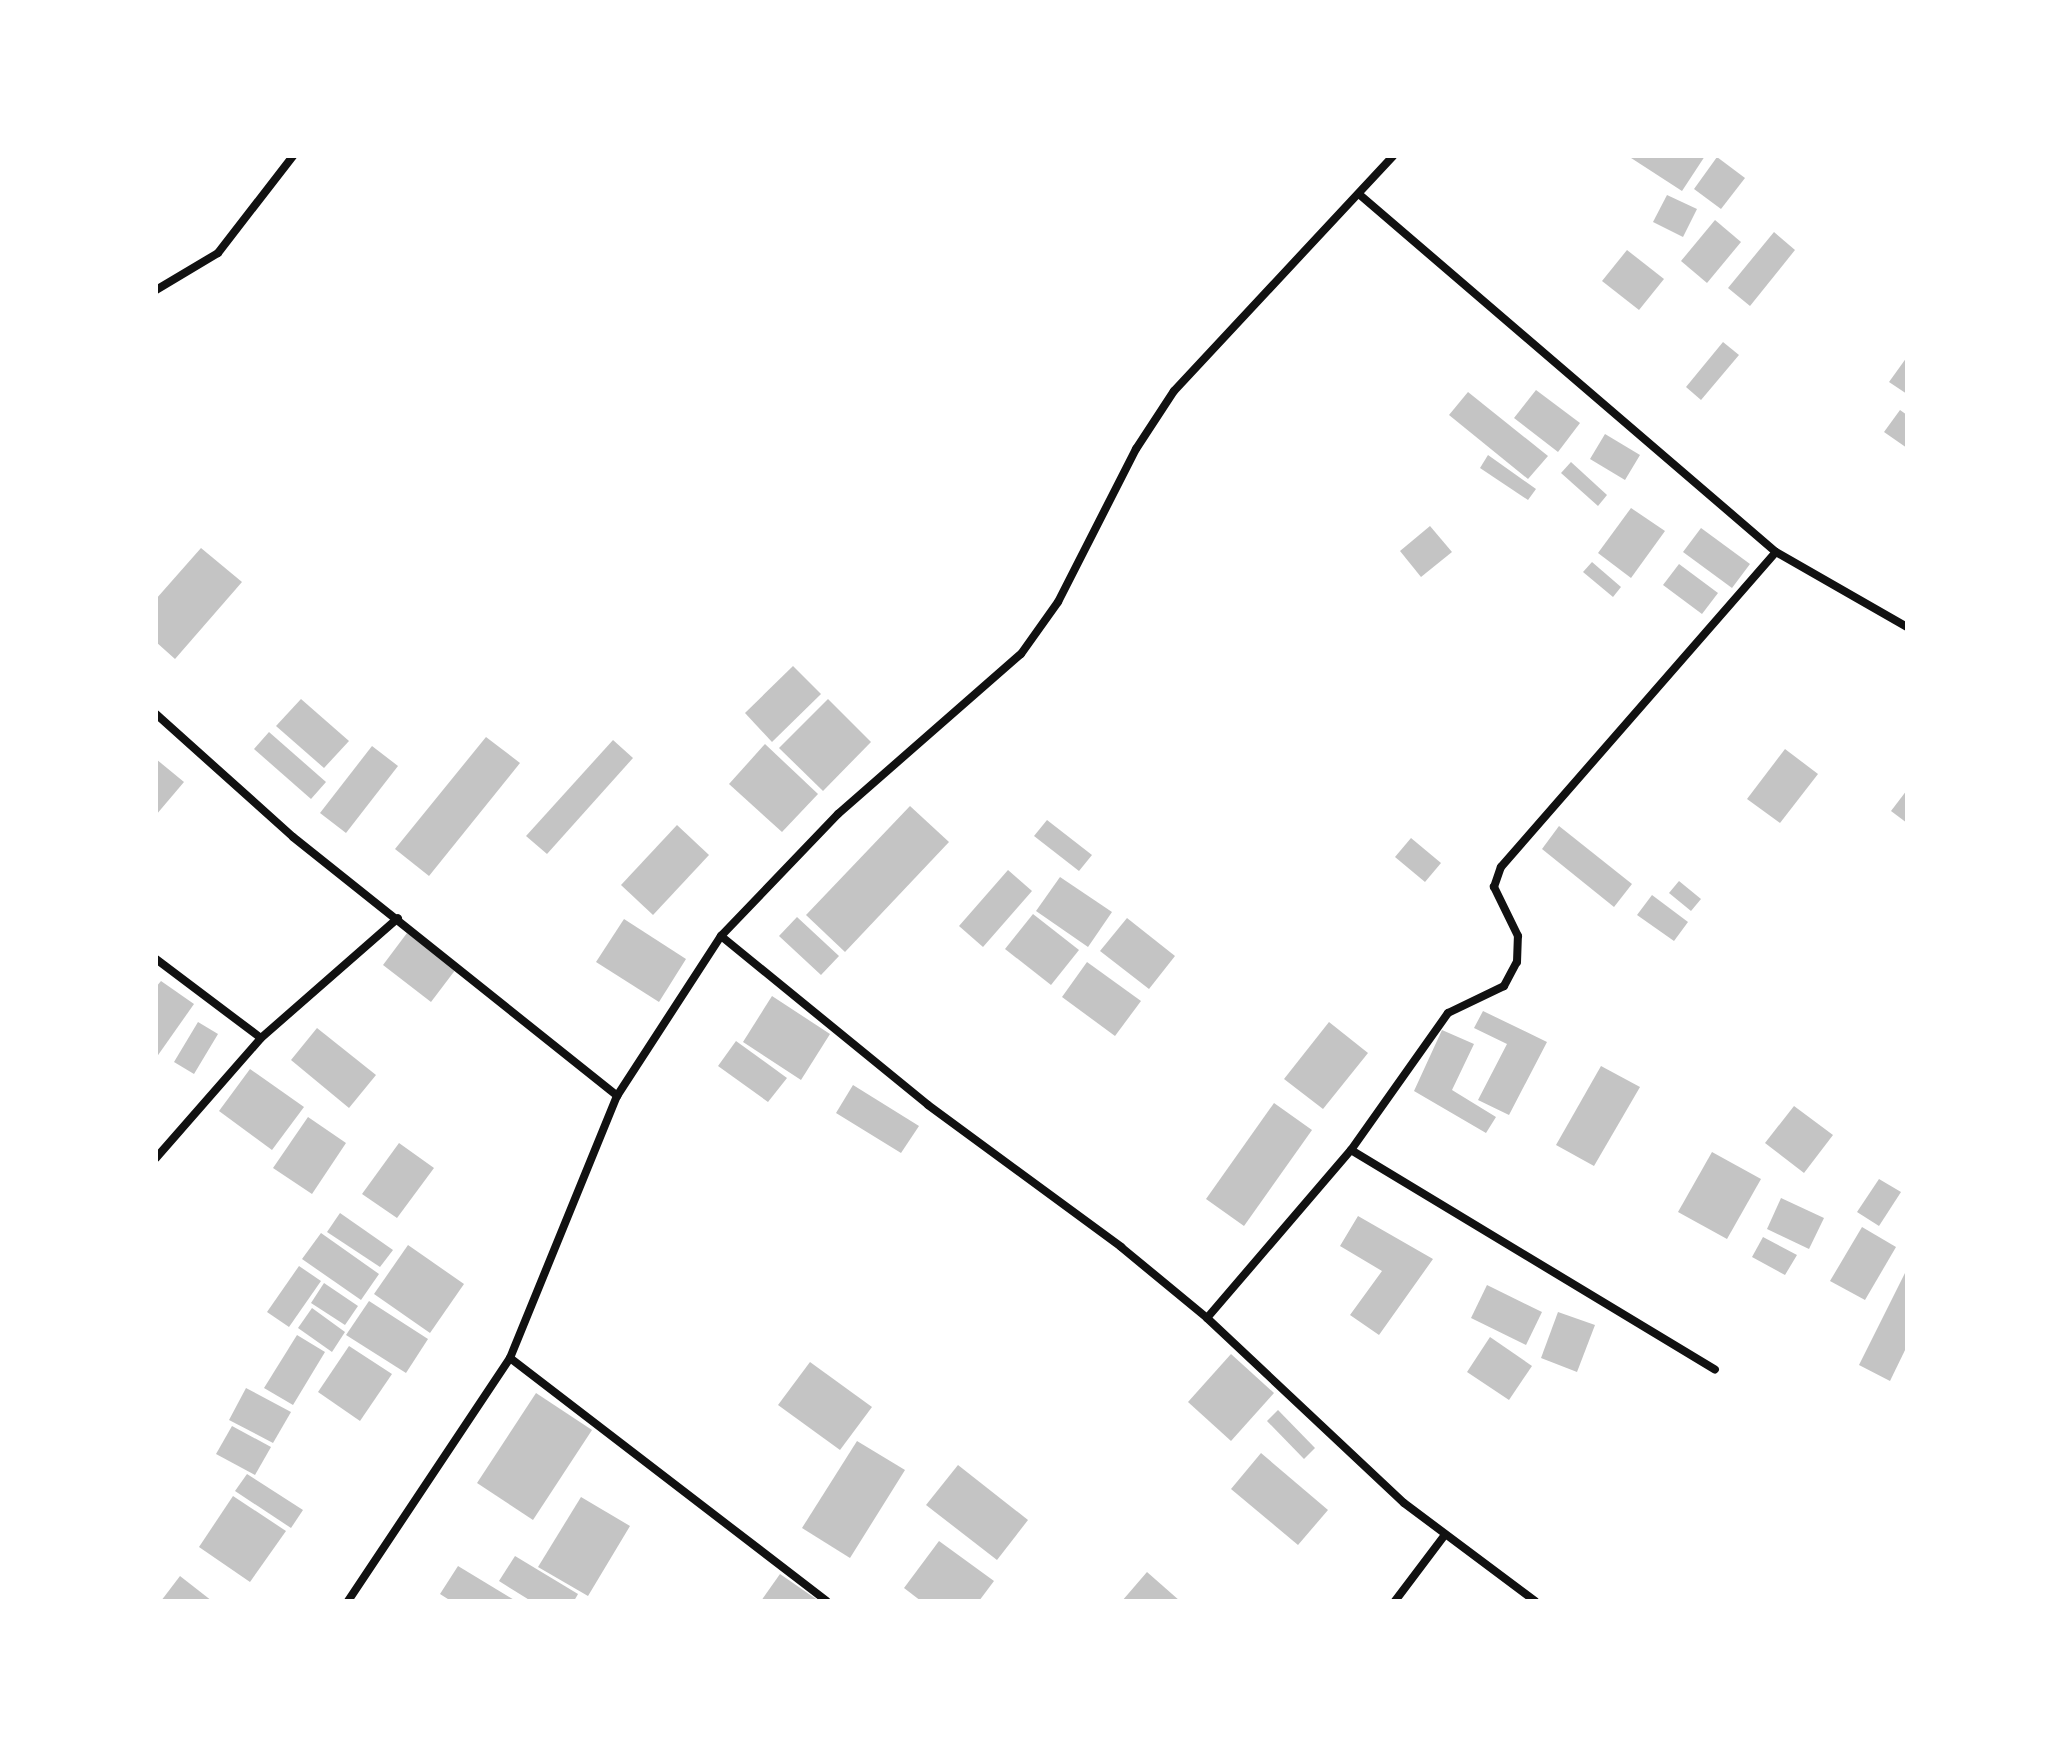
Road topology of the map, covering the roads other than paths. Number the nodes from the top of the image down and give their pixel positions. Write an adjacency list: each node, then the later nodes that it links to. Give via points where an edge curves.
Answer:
1 (293, 156): 4 (street, via 218,253)
2 (1393, 156): 3 (street)
3 (1360, 195): 5 (street); 9 (street, via 1174,391 1136,449 1058,602 1021,654 838,814)
4 (156, 290)
5 (1776, 552): 6 (street); 13 (street, via 1501,867 1494,887 1518,936 1517,962 1504,986 1448,1013)
6 (1907, 627)
7 (156, 714): 8 (street, via 293,837)
8 (398, 918): 11 (street); 12 (street)
9 (721, 936): 12 (street); 15 (street, via 928,1105 1121,1247)
10 (156, 959): 11 (street)
11 (261, 1038): 14 (street)
12 (617, 1096): 16 (street)
13 (1351, 1150): 15 (street); 17 (street)
14 (156, 1158)
15 (1207, 1318): 18 (street)
16 (510, 1358): 19 (street); 20 (street)
17 (1715, 1370)
18 (1444, 1536): 21 (street); 22 (street)
19 (348, 1601)
20 (827, 1601)
21 (1395, 1601)
22 (1535, 1601)

